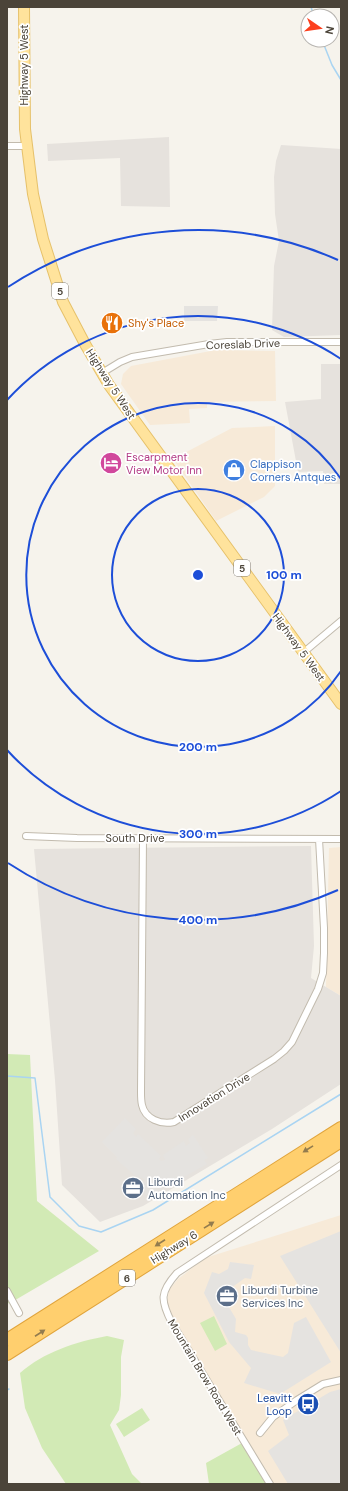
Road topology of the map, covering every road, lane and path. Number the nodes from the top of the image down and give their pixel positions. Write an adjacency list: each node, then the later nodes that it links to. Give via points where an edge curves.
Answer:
1 (24, 7): 3 (main road, Highway 5 West / 5)
2 (7, 146): 3 (street)
3 (26, 146): 5 (main road, Highway 5 West / 5, via 43,239 63,302)
4 (341, 342): 5 (street, Coreslab Drive, via 209,344 132,357)
5 (102, 373): 7 (main road, Highway 5 West / 5)
6 (341, 621): 7 (street)
7 (304, 652): 8 (main road, Highway 5 West / 5)
8 (341, 704)
9 (26, 836): 10 (street, South Drive)
10 (143, 838): 11 (street, South Drive); 11 (street, Innovation Drive, via 142,1107 155,1121 168,1123 174,1122 274,1059 284,1052 296,1035 323,973)
11 (319, 839): 12 (street, South Drive)
12 (341, 839)
13 (341, 1128): 16 (highway, Highway 6 / 6, one-way to 16)
14 (341, 1141): 16 (highway, Highway 6 / 6)
15 (341, 1165): 23 (street, Mountain Brow Road West, via 177,1273 168,1283 163,1295 165,1310 172,1323)
16 (243, 1196): 19 (highway, Highway 6 / 6, one-way to 19); 20 (highway, Highway 6 / 6, one-way to 16)
17 (7, 1290): 18 (street)
18 (19, 1313)
19 (7, 1340)
20 (7, 1354)
21 (341, 1380): 22 (street, via 323,1384 297,1400 273,1417)
22 (260, 1434)
23 (270, 1484)

